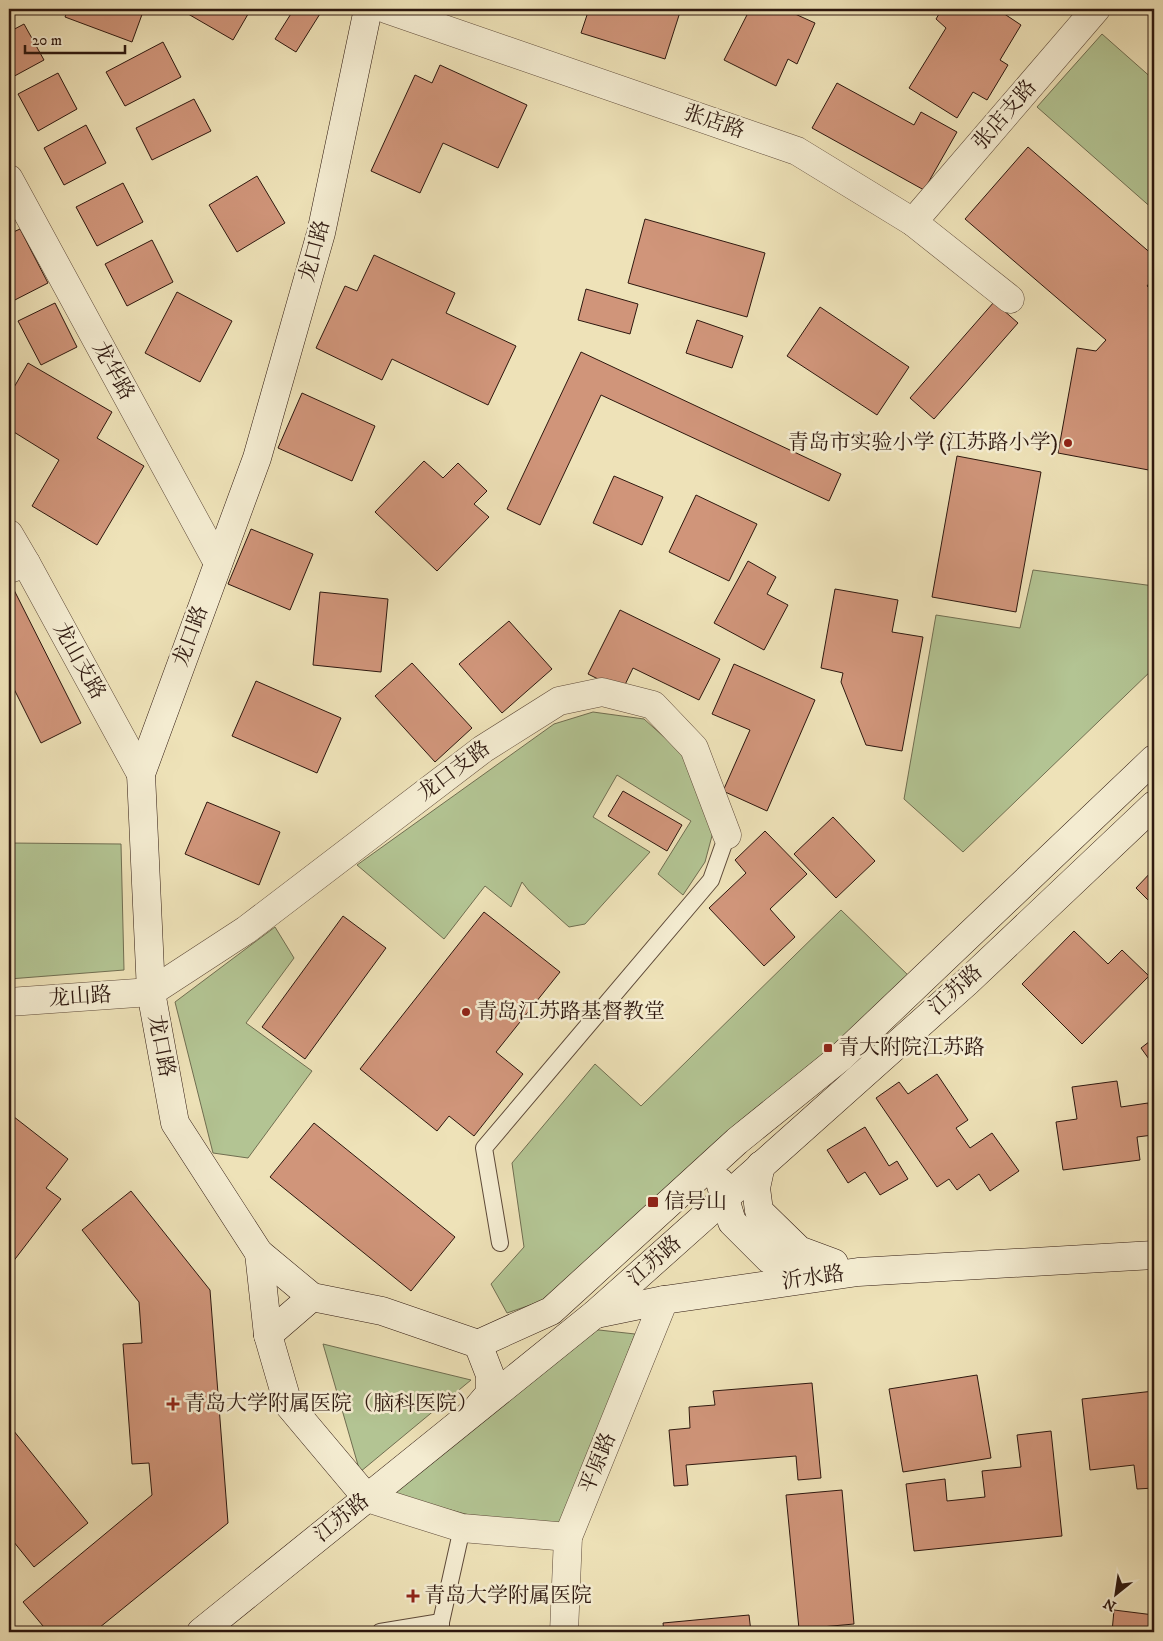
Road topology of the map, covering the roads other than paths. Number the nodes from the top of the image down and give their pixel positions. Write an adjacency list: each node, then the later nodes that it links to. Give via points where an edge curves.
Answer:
1 (368, 9): 8 (street, 龙口路, via 321,233 257,458)
2 (386, 9): 5 (street, 张店路, via 797,151)
3 (1096, 9): 5 (street, 张店支路)
4 (9, 179): 8 (street, 龙华路)
5 (913, 222): 6 (street, 张店路)
6 (1010, 299)
7 (9, 534): 9 (street, 龙山支路)
8 (218, 563): 11 (street, 龙口路)
9 (17, 566): 11 (street, 龙山支路)
10 (1154, 759): 16 (street, 江苏路, via 841,1057)
11 (141, 774): 14 (street, 龙口路)
12 (1154, 804): 17 (street, 江苏路, via 967,982)
13 (727, 835): 14 (street, 龙口支路, via 694,748 653,705 602,692 559,701 483,749 246,930); 19 (lane, via 711,880 484,1148)
14 (151, 992): 15 (street, 龙山路); 20 (street, 龙口路, via 175,1123)
15 (9, 1002)
16 (737, 1141): 18 (street, via 717,1173); 27 (street, 江苏路, via 551,1311)
17 (761, 1165): 18 (street, 江苏路); 22 (street, via 756,1188 759,1211 799,1250)
18 (725, 1198): 22 (street, via 732,1222 769,1259 796,1270); 25 (street, 江苏路)
19 (500, 1242)
20 (259, 1253): 23 (street, 龙口路); 26 (street, 龙口路)
21 (1154, 1255): 22 (street, 沂水路)
22 (858, 1272): 24 (street, 沂水路)
23 (312, 1296): 26 (street); 27 (street, 龙口路, via 382,1310)
24 (664, 1300): 25 (street, 沂水路); 31 (street, 平原路)
25 (595, 1314): 27 (street, 沂水路); 28 (street, 江苏路)
26 (268, 1335): 29 (street, 龙口路, via 288,1404)
27 (478, 1344): 28 (street, via 490,1375 490,1393)
28 (478, 1407): 29 (street, 江苏路)
29 (367, 1498): 30 (street); 33 (street, 江苏路)
30 (462, 1528): 31 (street); 32 (lane)
31 (568, 1537): 35 (street, 平原路)
32 (441, 1627): 34 (lane)
33 (200, 1632)
34 (380, 1632)
35 (564, 1632)

